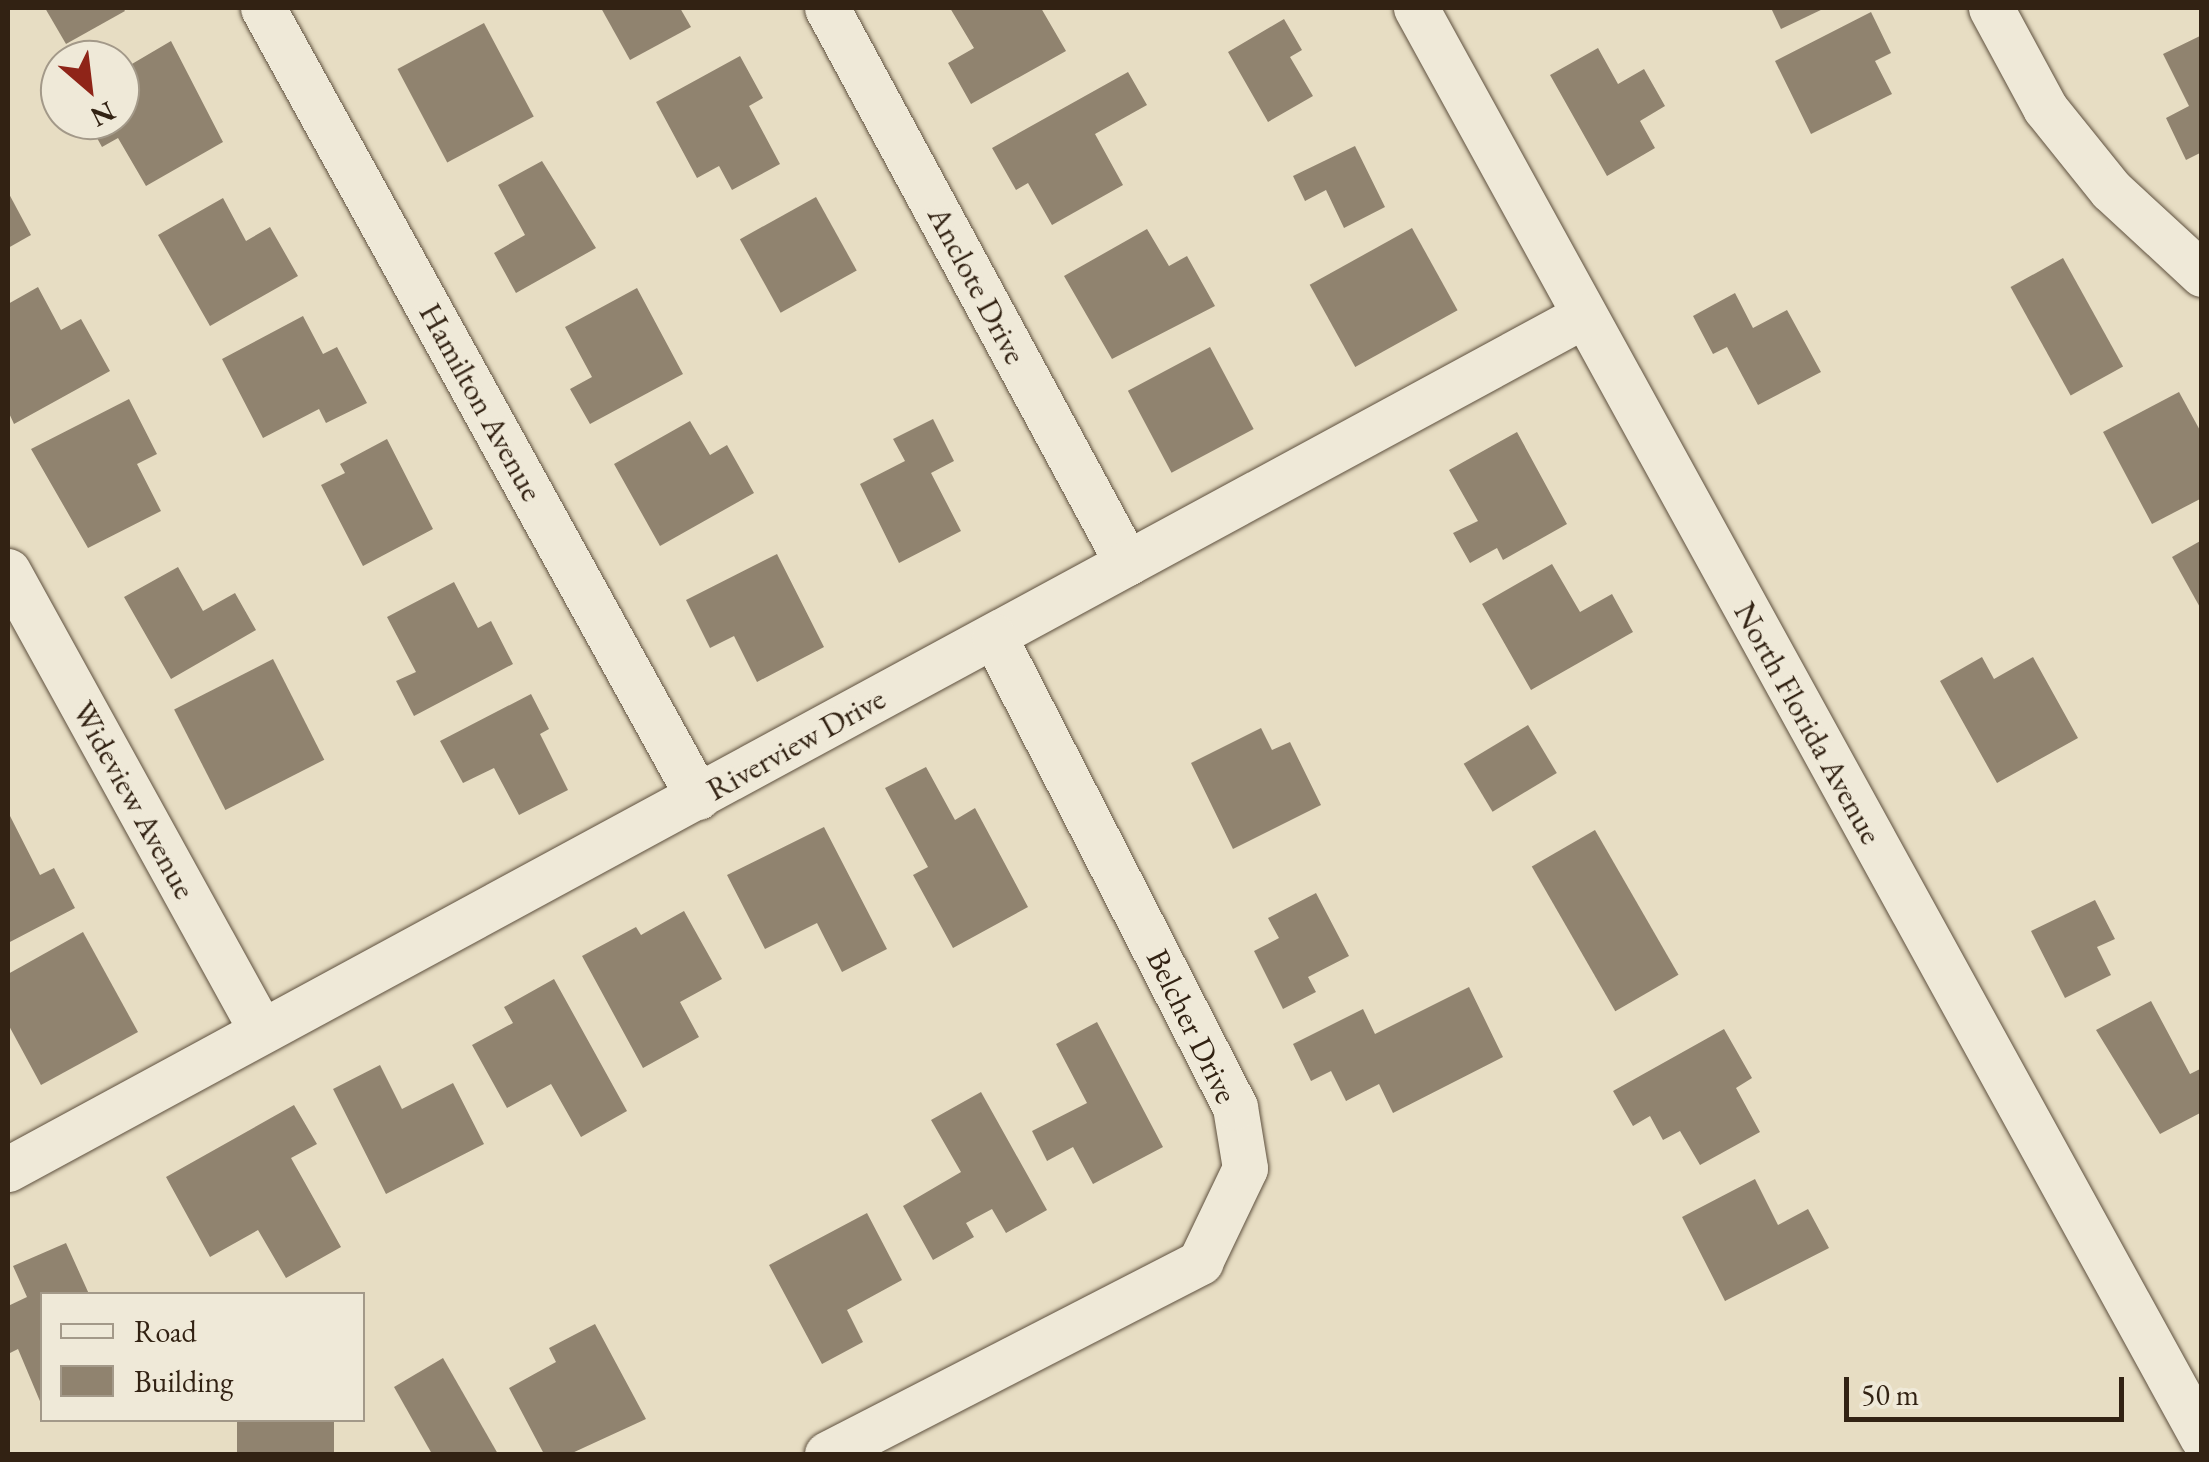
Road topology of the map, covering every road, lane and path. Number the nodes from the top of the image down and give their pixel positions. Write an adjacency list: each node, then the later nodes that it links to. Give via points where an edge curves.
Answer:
1 (263, 8): 10 (street, Hamilton Avenue)
2 (826, 8): 7 (street, Anclote Drive)
3 (1416, 8): 6 (street, North Florida Avenue)
4 (1991, 8): 5 (street, via 2045,108 2112,190)
5 (2202, 274)
6 (1583, 316): 7 (street, Riverview Drive); 13 (street, North Florida Avenue)
7 (1128, 564): 9 (street, Riverview Drive)
8 (8, 571): 11 (street, Wideview Avenue)
9 (994, 636): 10 (street, Riverview Drive); 14 (street, Belcher Drive, via 1235,1108 1245,1168 1200,1262)
10 (698, 798): 11 (street, Riverview Drive)
11 (261, 1030): 12 (street, Riverview Drive)
12 (8, 1168)
13 (2202, 1437)
14 (827, 1454)

